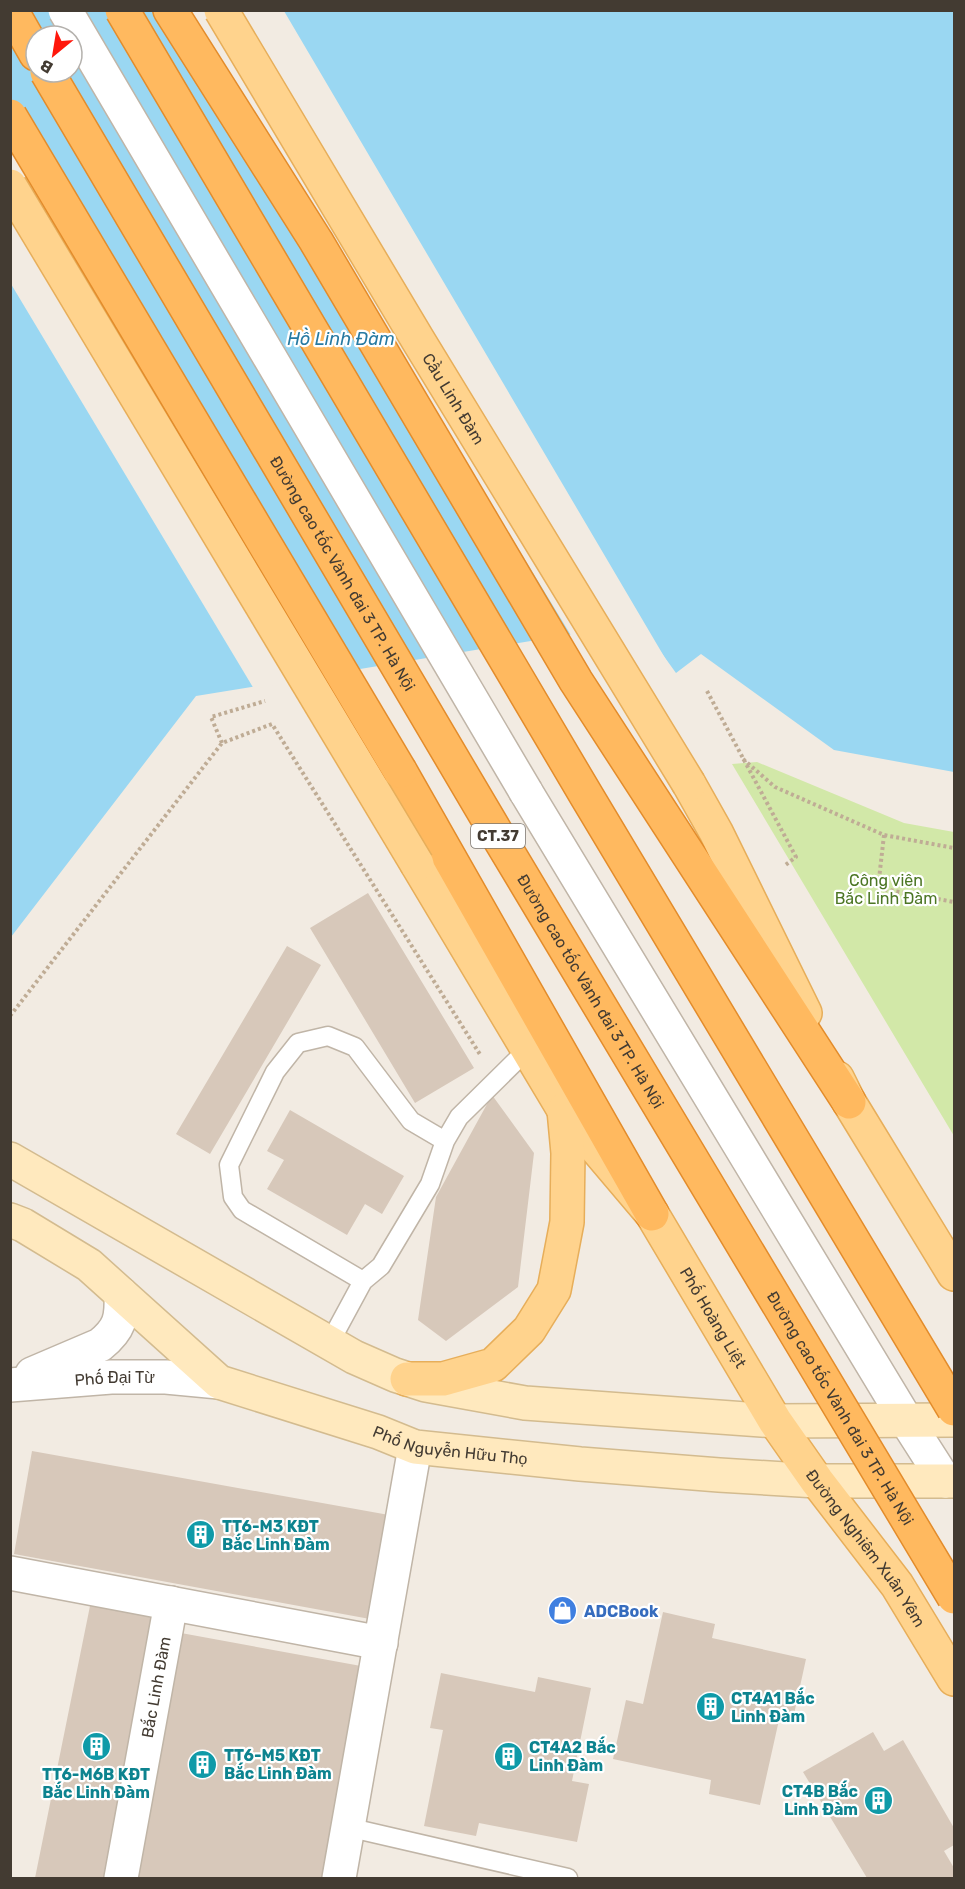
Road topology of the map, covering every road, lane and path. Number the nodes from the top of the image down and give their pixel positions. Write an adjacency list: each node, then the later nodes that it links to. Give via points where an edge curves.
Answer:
1 (11, 10): 6 (highway)
2 (65, 10): 37 (street, bridge, via 526,792)
3 (122, 10): 36 (highway, bridge)
4 (170, 10): 21 (highway, via 316,241 576,681)
5 (221, 10): 21 (main road, Cầu Linh Đàm, bridge, via 689,784)
6 (24, 33)
7 (54, 84): 44 (highway, Đường cao tốc Vành đai 3 TP. Hà Nội / CT.37, bridge)
8 (10, 116): 26 (highway, bridge, via 400,771)
9 (10, 186): 19 (main road, Phố Hoàng Liệt, bridge)
10 (707, 691): 13 (path)
11 (265, 701): 12 (path, via 211,717)
12 (222, 742): 18 (path); 20 (path, via 272,724 483,1059)
13 (743, 759): 14 (path, via 775,787); 16 (path, via 796,857)
14 (884, 835): 15 (path); 17 (path, via 878,888)
15 (954, 848)
16 (784, 866)
17 (954, 902)
18 (10, 1016)
19 (528, 1049): 20 (lane); 22 (main road, Phố Hoàng Liệt)
20 (500, 1076): 23 (lane, via 459,1117)
21 (849, 1102): 25 (main road)
22 (564, 1110): 26 (main road, Phố Hoàng Liệt); 33 (main road, via 567,1222 554,1290 530,1330 493,1365 443,1379)
23 (445, 1140): 30 (lane, via 430,1184 381,1266); 30 (lane, via 411,1121 355,1047 328,1036 297,1043 275,1072 229,1166 233,1197 242,1210)
24 (10, 1160): 32 (main road)
25 (916, 1209): 28 (main road); 29 (main road)
26 (652, 1215): 39 (main road, Phố Hoàng Liệt)
27 (10, 1220): 31 (main road, Phố Nguyễn Hữu Thọ, via 88,1265)
28 (954, 1236)
29 (954, 1274)
30 (363, 1281): 32 (lane)
31 (121, 1294): 34 (main road, Phố Nguyễn Hữu Thọ); 35 (street, via 122,1317 109,1338)
32 (330, 1342): 33 (main road)
33 (406, 1379): 39 (main road, via 525,1403)
34 (219, 1383): 35 (street, Phố Đại Từ, via 166,1377 111,1377); 40 (main road, Phố Nguyễn Hữu Thọ)
35 (10, 1384)
36 (954, 1409)
37 (906, 1420): 38 (main road); 39 (main road); 42 (street)
38 (954, 1420)
39 (776, 1421): 41 (main road, Đường Nghiêm Xuân Yêm)
40 (415, 1447): 41 (main road, Phố Nguyễn Hữu Thọ, via 592,1465); 46 (street)
41 (817, 1481): 42 (main road, Phố Nguyễn Hữu Thọ); 47 (main road, Đường Nghiêm Xuân Yêm, via 897,1585)
42 (951, 1487)
43 (10, 1573): 45 (street)
44 (954, 1597)
45 (171, 1603): 46 (street); 49 (street, Bắc Linh Đàm)
46 (381, 1643): 48 (street)
47 (954, 1679)
48 (347, 1827): 50 (street); 51 (lane)
49 (121, 1878)
50 (339, 1878)
51 (568, 1878)

